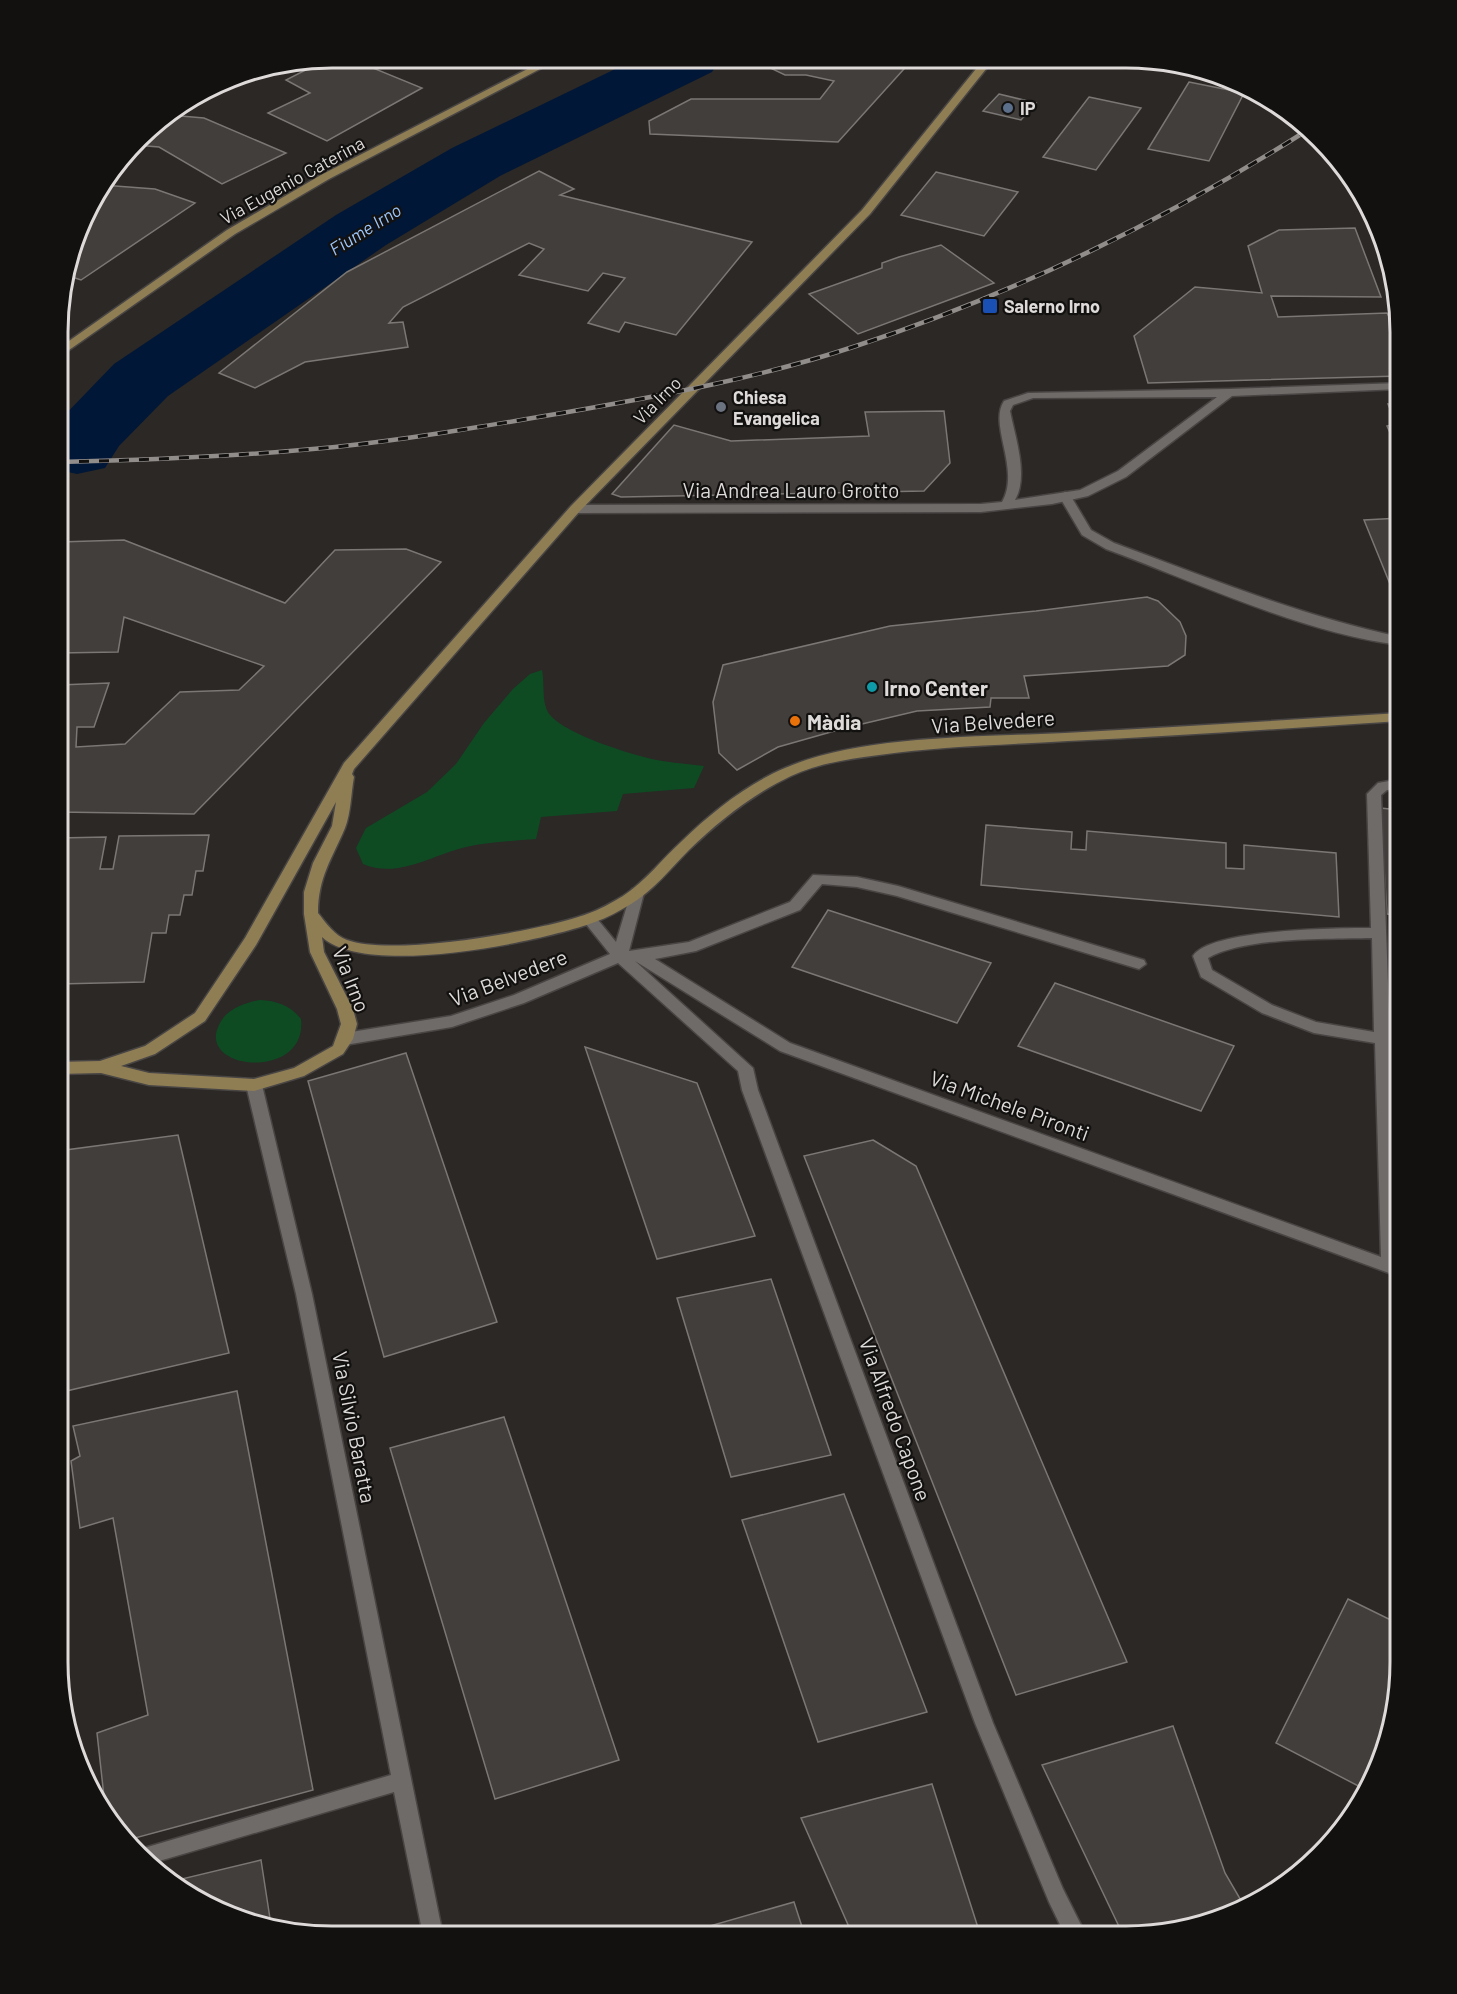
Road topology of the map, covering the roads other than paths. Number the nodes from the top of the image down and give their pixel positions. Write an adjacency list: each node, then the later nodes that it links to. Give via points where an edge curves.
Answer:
1 (537, 68): 3 (main road, Via Eugenio Caterina, via 325,177 231,232)
2 (982, 68): 8 (main road, Via Irno, via 866,213)
3 (68, 347)
4 (1390, 386): 5 (street)
5 (1229, 393): 6 (street, Via Andrea Lauro Grotto, via 1122,474 1084,493); 7 (street, via 1032,395 1008,403 1004,411 1014,461 1014,492)
6 (1065, 496): 7 (street, Via Andrea Lauro Grotto); 9 (street, via 1086,532 1110,546 1294,615 1355,634)
7 (1006, 504): 8 (street, Via Andrea Lauro Grotto, via 981,508)
8 (575, 509): 11 (main road, Via Irno)
9 (1390, 639)
10 (1390, 718): 13 (main road, Via Belvedere, via 970,742 828,759 786,772 749,791)
11 (349, 766): 14 (main road, Via Irno, via 339,826 314,877); 22 (main road, Via Irno, via 251,941 200,1017 150,1050)
12 (1390, 785): 16 (street, via 1374,794)
13 (637, 893): 15 (main road, Via Belvedere); 17 (street)
14 (311, 914): 15 (main road, Via Belvedere, via 331,938 363,950 469,944); 20 (main road, Via Irno, via 317,952 345,1009 349,1024)
15 (589, 919): 17 (street, Via Alfredo Capone)
16 (1377, 933): 21 (street); 21 (street, via 1310,934 1210,948 1200,956 1206,974 1267,1009 1314,1027)
17 (620, 956): 18 (street); 20 (street, Via Belvedere, via 519,999 452,1021); 30 (street, Via Alfredo Capone, via 745,1068 984,1723)
18 (639, 956): 19 (street, via 691,947 795,906 818,879 898,891); 26 (street, Via Michele Pironti, via 785,1047)
19 (1138, 964)
20 (345, 1039): 24 (main road, Via Irno, via 338,1050 299,1072)
21 (1382, 1039): 25 (street)
22 (101, 1067): 23 (main road); 24 (main road, Via Irno, via 149,1078)
23 (68, 1068)
24 (254, 1085): 27 (street, Via Silvio Baratta, via 304,1294)
25 (1390, 1085)
26 (1390, 1267)
27 (400, 1781): 28 (street); 29 (street, Via Silvio Baratta)
28 (151, 1854)
29 (431, 1926)
30 (1072, 1926)

